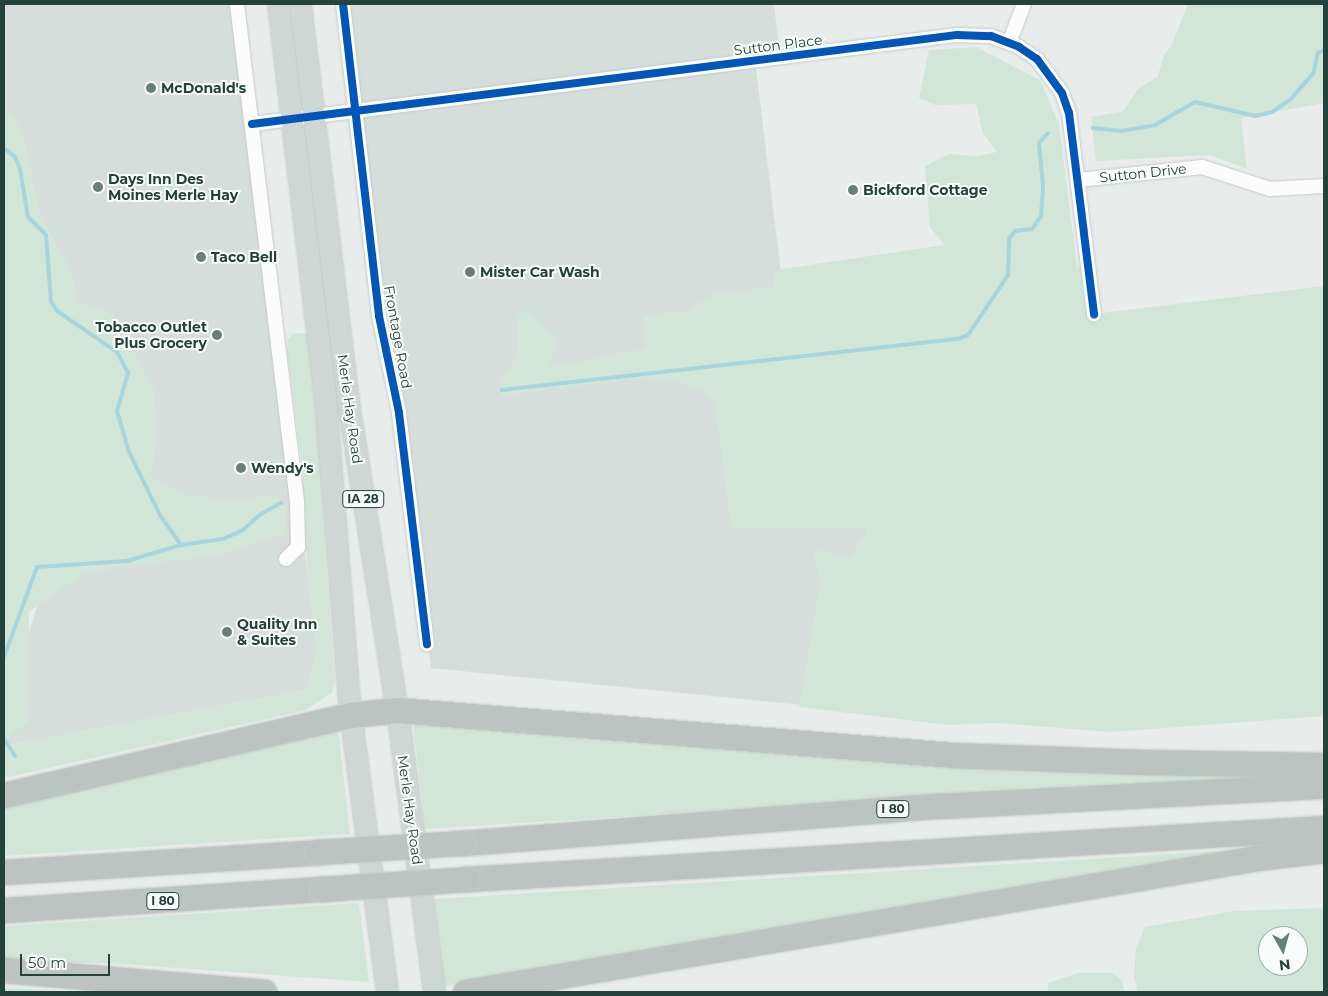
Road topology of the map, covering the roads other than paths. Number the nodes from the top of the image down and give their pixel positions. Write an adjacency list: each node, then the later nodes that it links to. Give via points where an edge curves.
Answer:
1 (237, 4): 10 (street)
2 (278, 4): 9 (main road, Merle Hay Road / IA 28)
3 (300, 4): 8 (main road, Merle Hay Road / IA 28)
4 (343, 4): 7 (street, Frontage Road)
5 (1024, 4): 6 (street)
6 (1009, 42): 7 (street, Sutton Place, via 991,36 957,36); 11 (street, Sutton Place, via 1037,59 1062,93 1069,113)
7 (356, 112): 8 (street, Sutton Place); 15 (street, Frontage Road, via 379,316 399,413)
8 (313, 117): 9 (street, Sutton Place); 16 (main road, Merle Hay Road / IA 28, via 349,408)
9 (291, 119): 10 (street, Sutton Place); 17 (main road, Merle Hay Road / IA 28, via 326,408)
10 (252, 124): 14 (street, via 297,502 298,548)
11 (1078, 180): 12 (street, Sutton Drive, via 1202,167 1270,189); 13 (street, Sutton Place)
12 (1324, 186)
13 (1094, 314)
14 (286, 559)
15 (427, 644)
16 (397, 710): 17 (highway); 18 (highway, via 953,755); 28 (main road, Merle Hay Road / IA 28)
17 (352, 715): 20 (highway); 27 (main road, Merle Hay Road / IA 28)
18 (1324, 765)
19 (1324, 786): 23 (highway, I 80, bridge, via 938,806 462,843)
20 (4, 795)
21 (1324, 828): 24 (highway, I 80, bridge)
22 (1324, 850): 29 (highway, via 1257,858)
23 (4, 872)
24 (4, 910)
25 (4, 970): 26 (highway)
26 (264, 992)
27 (387, 992)
28 (434, 992)
29 (465, 992)

